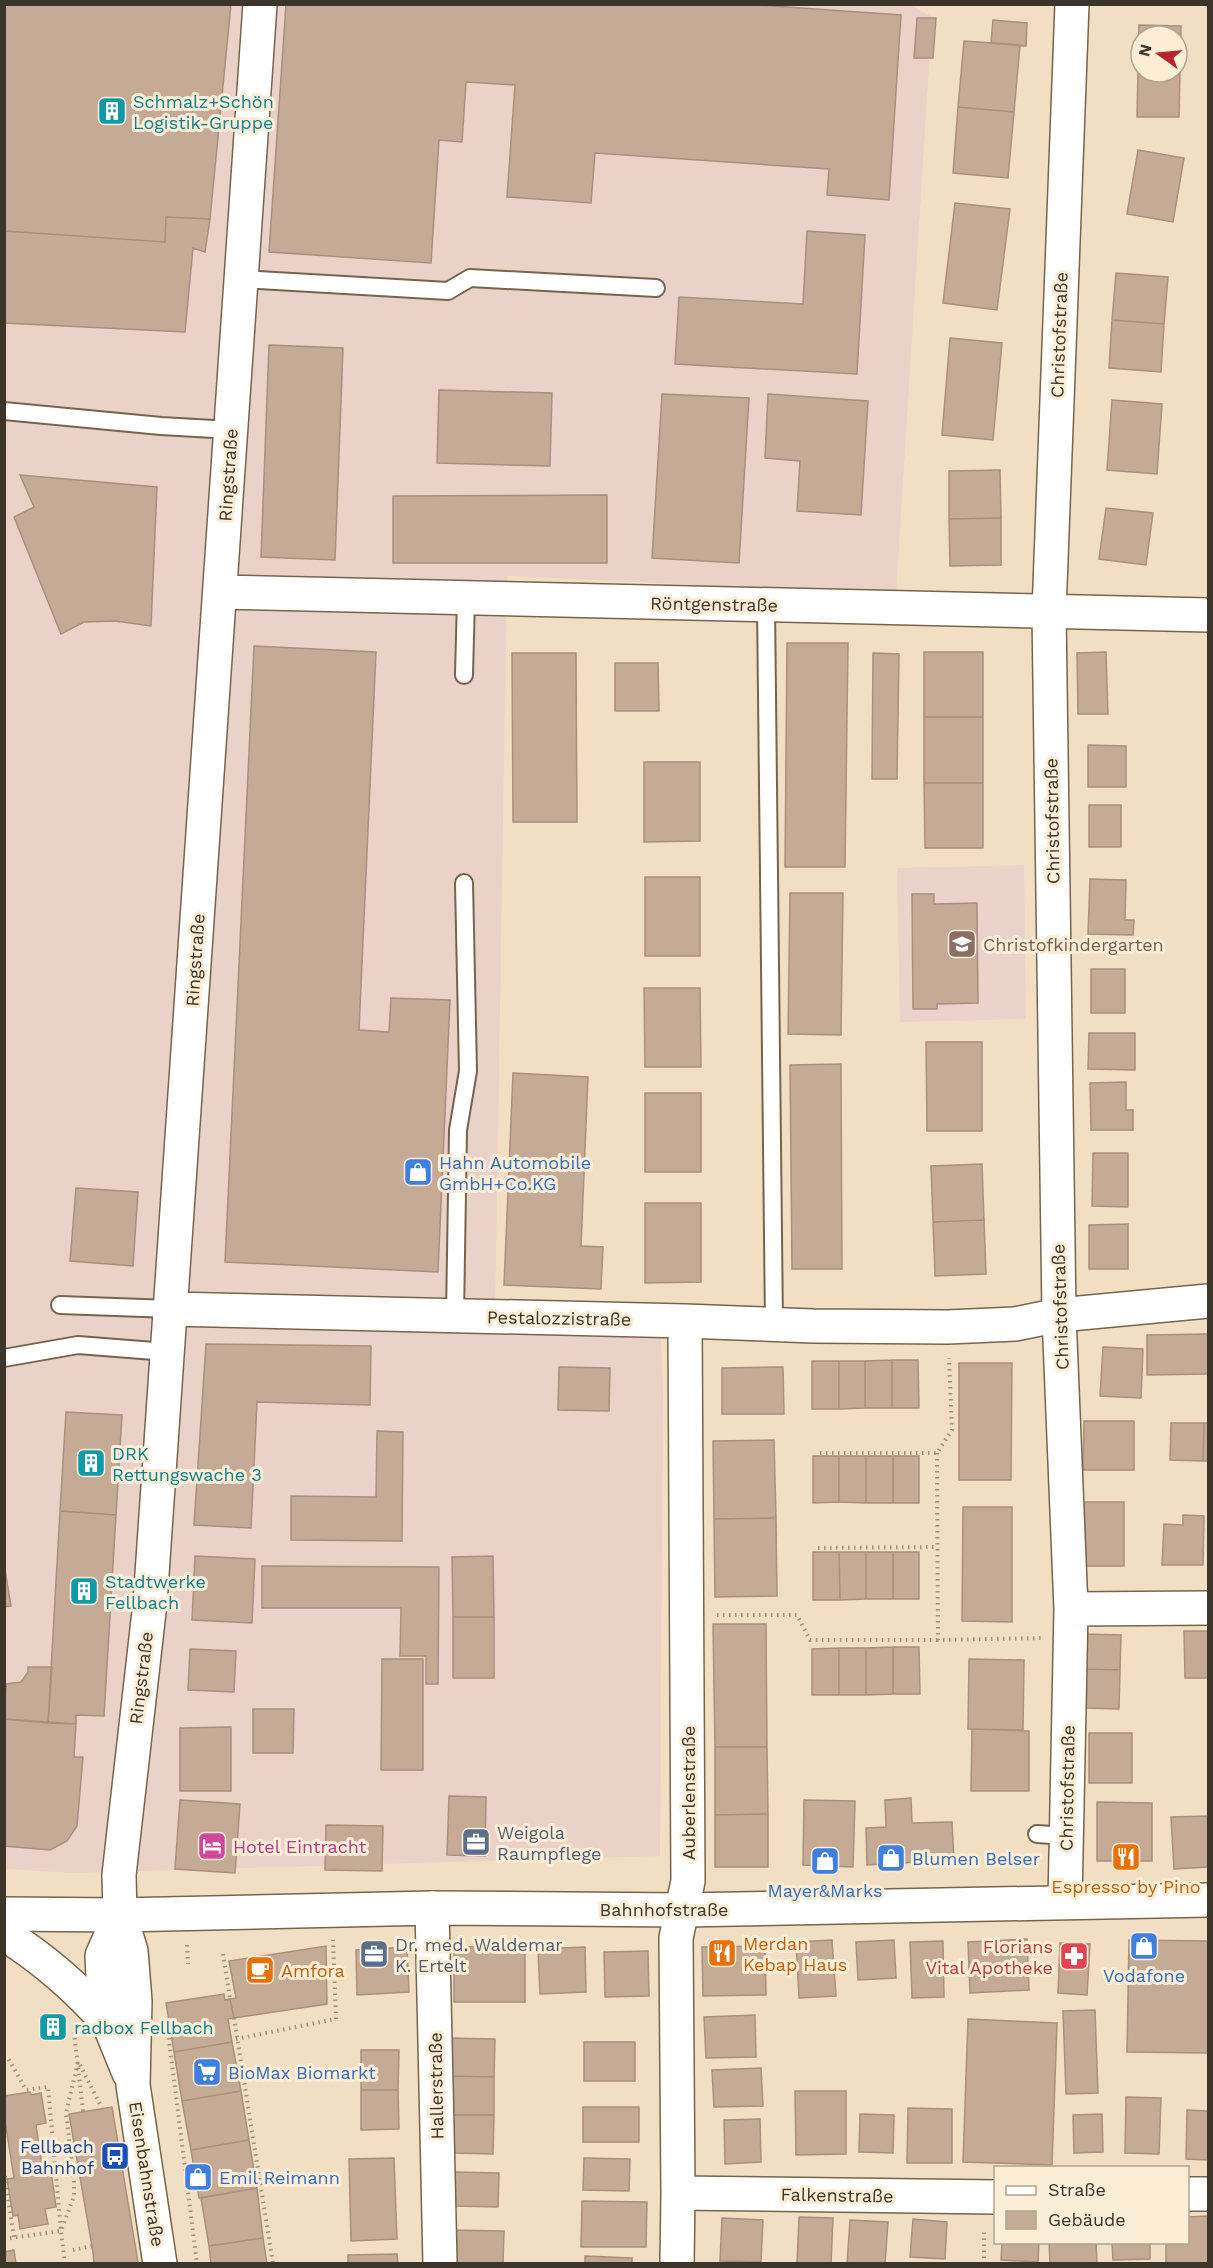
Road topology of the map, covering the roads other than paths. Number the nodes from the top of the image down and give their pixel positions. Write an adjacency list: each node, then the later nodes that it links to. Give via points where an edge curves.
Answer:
1 (260, 4): 3 (street, Ringstraße)
2 (1072, 4): 10 (street, Christofstraße)
3 (242, 279): 4 (lane, via 448,291 470,278); 6 (street, Ringstraße)
4 (656, 288)
5 (4, 411): 6 (lane)
6 (231, 430): 7 (street, Ringstraße)
7 (220, 592): 8 (street, Röntgenstraße); 16 (street, Ringstraße)
8 (466, 598): 9 (street, Röntgenstraße); 12 (lane)
9 (766, 605): 10 (street, Röntgenstraße); 20 (lane)
10 (1049, 612): 11 (street, Röntgenstraße); 17 (street, Christofstraße)
11 (1209, 615)
12 (464, 675)
13 (464, 883): 18 (lane, via 468,1071 458,1130)
14 (1209, 1301): 17 (street, Pestalozzistraße)
15 (60, 1305): 16 (lane)
16 (171, 1309): 18 (street, Pestalozzistraße); 21 (street, Ringstraße)
17 (1059, 1315): 20 (street, Pestalozzistraße, via 1015,1324 948,1328); 24 (street, Christofstraße)
18 (455, 1316): 19 (street, Pestalozzistraße)
19 (685, 1321): 20 (street, Pestalozzistraße); 28 (street, Auberlenstraße, via 688,1881)
20 (774, 1325)
21 (167, 1352): 22 (lane, via 78,1345); 30 (street, Ringstraße, via 150,1603 120,1856)
22 (4, 1358)
23 (1209, 1608): 24 (street)
24 (1071, 1623): 26 (street, Christofstraße, via 1051,1835)
25 (1209, 1900): 26 (street, Bahnhofstraße)
26 (1065, 1902): 28 (street, Bahnhofstraße)
27 (432, 1908): 28 (street, Bahnhofstraße); 30 (street, Bahnhofstraße); 39 (street, Hallerstraße)
28 (683, 1910): 34 (street, Auberlenstraße, via 676,1938)
29 (4, 1914): 30 (street, Bahnhofstraße)
30 (120, 1915): 32 (street, Eisenbahnstraße, via 102,1956); 33 (street, Eisenbahnstraße, via 131,1951 136,2019)
31 (4, 1934): 32 (street, via 69,1984)
32 (109, 2024): 33 (street, Eisenbahnstraße)
33 (133, 2085): 38 (street, Eisenbahnstraße)
34 (678, 2193): 37 (street, Falkenstraße); 40 (street, Auberlenstraße)
35 (1189, 2194): 36 (street)
36 (1209, 2194)
37 (994, 2197)
38 (160, 2264)
39 (440, 2264)
40 (676, 2264)

